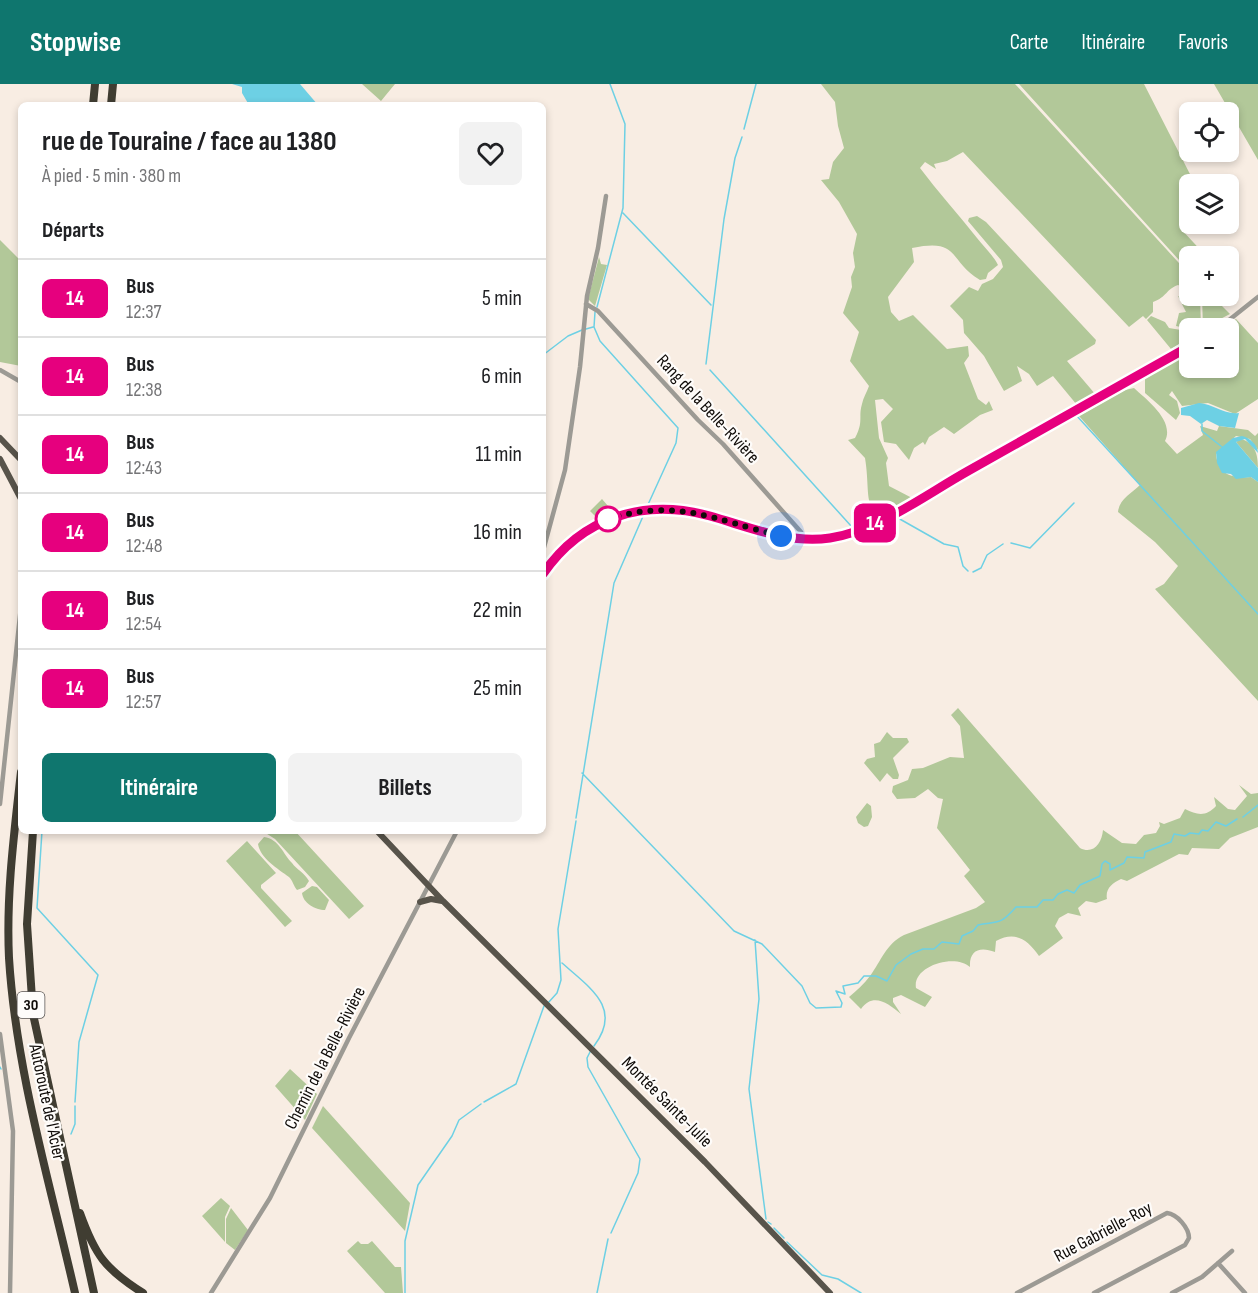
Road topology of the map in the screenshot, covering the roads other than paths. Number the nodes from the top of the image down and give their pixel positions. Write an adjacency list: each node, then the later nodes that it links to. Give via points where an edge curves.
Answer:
1 (95, 84): 3 (highway)
2 (113, 84): 4 (highway)
3 (93, 102)
4 (111, 102)
5 (606, 196): 7 (street)
6 (1258, 297): 8 (street)
7 (586, 304): 16 (street, Rang de la Belle-Rivière, via 598,311 723,444); 17 (street, via 566,463)
8 (1232, 318)
9 (1179, 352): 16 (street, via 875,523 843,535)
10 (0, 370): 11 (street)
11 (18, 380)
12 (0, 438): 13 (main road)
13 (18, 457)
14 (0, 459): 15 (main road)
15 (18, 492)
16 (804, 539): 18 (street, via 692,512 649,509 616,516 589,528 563,549)
17 (546, 540)
18 (546, 570)
19 (18, 634): 21 (street)
20 (18, 802): 31 (highway, Autoroute de l'Acier / 30, via 9,890 11,982 21,1056)
21 (0, 804)
22 (33, 834): 30 (highway, Autoroute de l'Acier / 30, via 27,924 30,996)
23 (382, 834): 25 (main road, Montée Sainte-Julie)
24 (455, 834): 25 (street, Chemin de la Belle-Rivière)
25 (430, 884): 26 (main road, Montée Sainte-Julie); 27 (street, Chemin de la Belle-Rivière); 28 (main road, Montée Sainte-Julie)
26 (443, 901): 27 (main road); 28 (main road, Montée Sainte-Julie)
27 (420, 902): 40 (street, Chemin de la Belle-Rivière, via 270,1198)
28 (479, 936): 41 (main road, Montée Sainte-Julie)
29 (0, 1034): 35 (street, via 13,1137)
30 (67, 1174): 38 (highway, Autoroute de l'Acier / 30); 39 (highway, via 97,1254 113,1272)
31 (63, 1239): 36 (highway); 37 (highway, Autoroute de l'Acier / 30)
32 (1232, 1251): 33 (street)
33 (1218, 1263): 45 (street); 46 (street)
34 (1030, 1286): 42 (street, Rue Gabrielle-Roy); 43 (street); 44 (street, Rue Gabrielle-Roy, via 1167,1213 1174,1214 1188,1230 1190,1238 1185,1245)
35 (10, 1293)
36 (70, 1293)
37 (75, 1293)
38 (94, 1293)
39 (143, 1293)
40 (211, 1293)
41 (830, 1293)
42 (1017, 1293)
43 (1034, 1293)
44 (1094, 1293)
45 (1172, 1293)
46 (1244, 1293)

